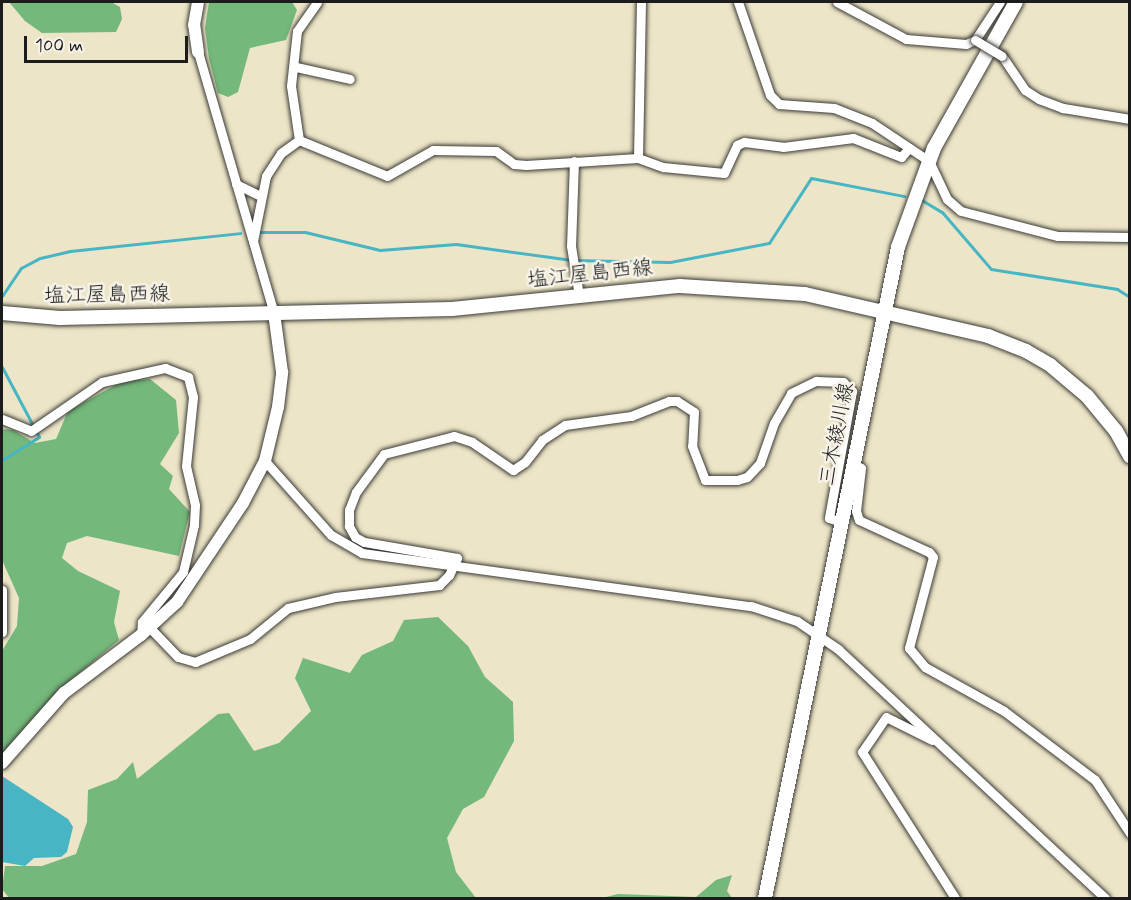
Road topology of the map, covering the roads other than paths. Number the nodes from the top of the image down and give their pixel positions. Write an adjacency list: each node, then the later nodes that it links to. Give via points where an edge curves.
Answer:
1 (198, 2): 9 (street, via 194,25)
2 (317, 2): 10 (street, via 297,31)
3 (641, 2): 15 (street)
4 (738, 2): 14 (street, via 770,95 779,104 834,108 872,123)
5 (837, 2): 8 (street, via 906,39 966,44)
6 (999, 2): 8 (street)
7 (1016, 2): 17 (main road, 三木綾川線)
8 (975, 40): 12 (street, bridge, via 1002,56 1025,90 1040,99 1063,108)
9 (198, 52): 18 (street)
10 (296, 67): 11 (street); 13 (street, via 291,86)
11 (350, 79)
12 (1130, 119)
13 (299, 140): 16 (street, via 387,176 433,150 496,151 514,164 526,165); 19 (street, via 290,143 271,165)
14 (909, 148): 15 (street, via 901,157 853,138 783,147 744,142 737,144 724,173 663,167); 17 (street)
15 (638, 158): 16 (street, via 609,163)
16 (574, 161): 22 (street, via 571,246)
17 (929, 161): 20 (street, via 947,199 961,211 1058,236); 23 (main road, 三木綾川線, via 898,247)
18 (236, 184): 19 (street); 21 (street)
19 (259, 195): 21 (street)
20 (1130, 237)
21 (253, 241): 25 (street)
22 (579, 296): 23 (main road, 塩江屋島西線, via 680,286 747,288 805,294); 25 (main road, 塩江屋島西線, via 452,309)
23 (882, 312): 27 (main road, 塩江屋島西線, via 988,336 1050,365 1105,416); 29 (main road, 三木綾川線)
24 (2, 313): 25 (main road, 塩江屋島西線, via 60,318)
25 (274, 313): 28 (street, via 282,372)
26 (2, 419): 34 (street, via 32,431 102,382 165,369 188,378 193,397 186,466 195,506 194,525 183,572 142,622)
27 (1130, 456)
28 (265, 460): 31 (street, via 331,535 348,546 362,553); 34 (street, via 243,503 188,588)
29 (852, 463): 30 (main road, 三木綾川線); 38 (street, via 861,468 856,511 859,520 933,557 909,648 925,667 1004,711 1095,780)
30 (841, 522): 31 (street, via 829,518 852,391 843,382 816,381 791,393 774,423 760,463 747,477 737,480 705,480 692,446 694,412 677,401 631,416 565,425 542,440 525,462 513,470 472,442 454,436 384,453 365,475 349,510 349,526 355,537 457,558); 35 (main road, 三木綾川線)
31 (454, 564): 34 (street, via 440,585 334,597 288,608 250,639 195,662 178,657); 35 (street, via 751,606 797,621)
32 (2, 590): 33 (street)
33 (2, 632)
34 (146, 632): 37 (street, via 64,693)
35 (818, 634): 36 (street); 39 (main road, 三木綾川線)
36 (933, 738): 40 (street, via 930,742 886,717 862,752); 41 (street)
37 (2, 763)
38 (1130, 832)
39 (765, 898)
40 (955, 898)
41 (1105, 898)

